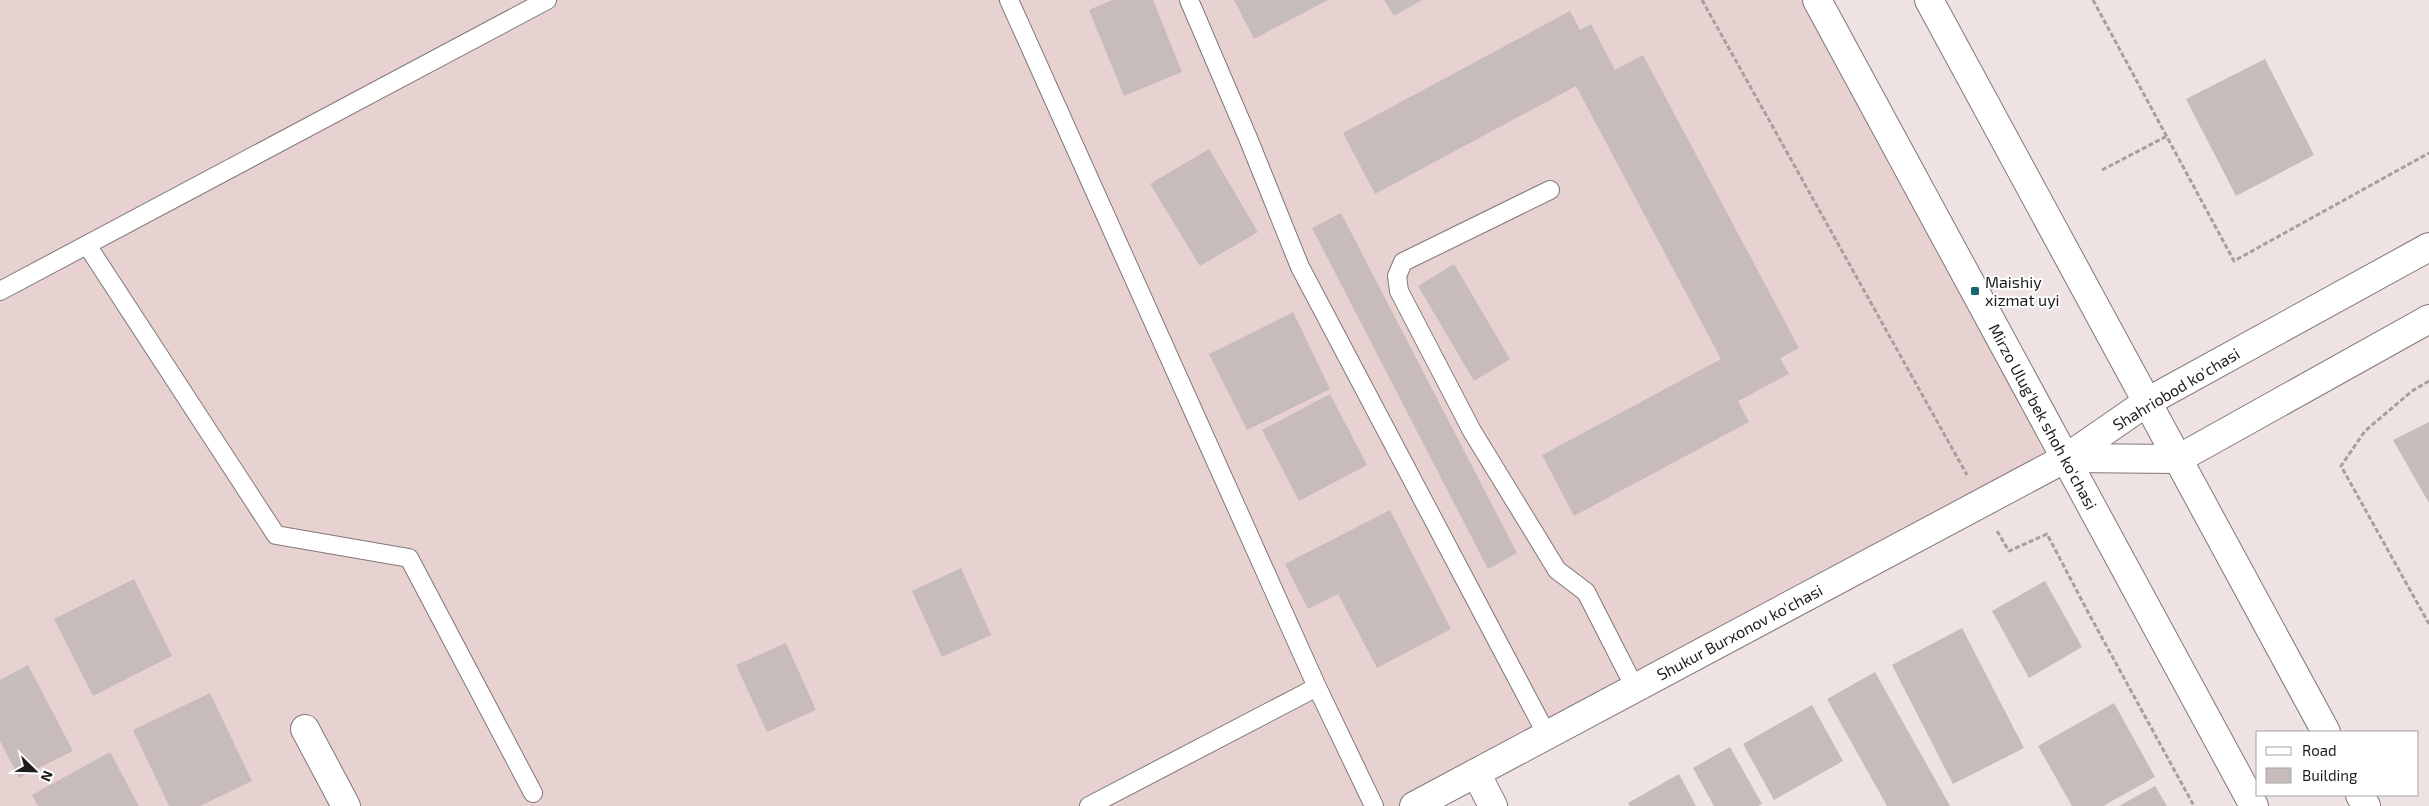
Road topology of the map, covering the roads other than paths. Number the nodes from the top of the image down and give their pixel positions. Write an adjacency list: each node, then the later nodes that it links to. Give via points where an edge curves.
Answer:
1 (547, 0): 7 (lane)
2 (1009, 0): 14 (lane)
3 (1189, 0): 18 (lane, via 1300,267)
4 (1817, 0): 12 (main road, Mirzo Ulug'bek shoh ko'chasi)
5 (1929, 0): 11 (main road)
6 (1550, 190): 15 (lane, via 1403,262 1397,276 1399,291 1472,431 1557,570 1586,592)
7 (87, 245): 9 (lane); 20 (lane, via 276,535 409,558)
8 (2429, 247): 11 (main road, Shahriobod ko'chasi)
9 (0, 291)
10 (2429, 319): 13 (main road, Shahriobod ko'chasi)
11 (2147, 402): 12 (main road, Shahriobod ko'chasi); 13 (main road)
12 (2066, 458): 13 (main road, Shahriobod ko'chasi); 15 (main road, Shukur Burxonov ko'chasi); 26 (main road, Mirzo Ulug'bek shoh ko'chasi)
13 (2178, 459): 17 (main road)
14 (1317, 687): 22 (lane); 23 (lane)
15 (1635, 688): 18 (main road, Shukur Burxonov ko'chasi)
16 (305, 729): 21 (main road)
17 (2325, 731)
18 (1547, 735): 19 (main road, Shukur Burxonov ko'chasi)
19 (1476, 773): 24 (main road, Shukur Burxonov ko'chasi); 25 (main road)
20 (533, 793)
21 (346, 806)
22 (1089, 806)
23 (1374, 806)
24 (1414, 806)
25 (1493, 806)
26 (2254, 806)

